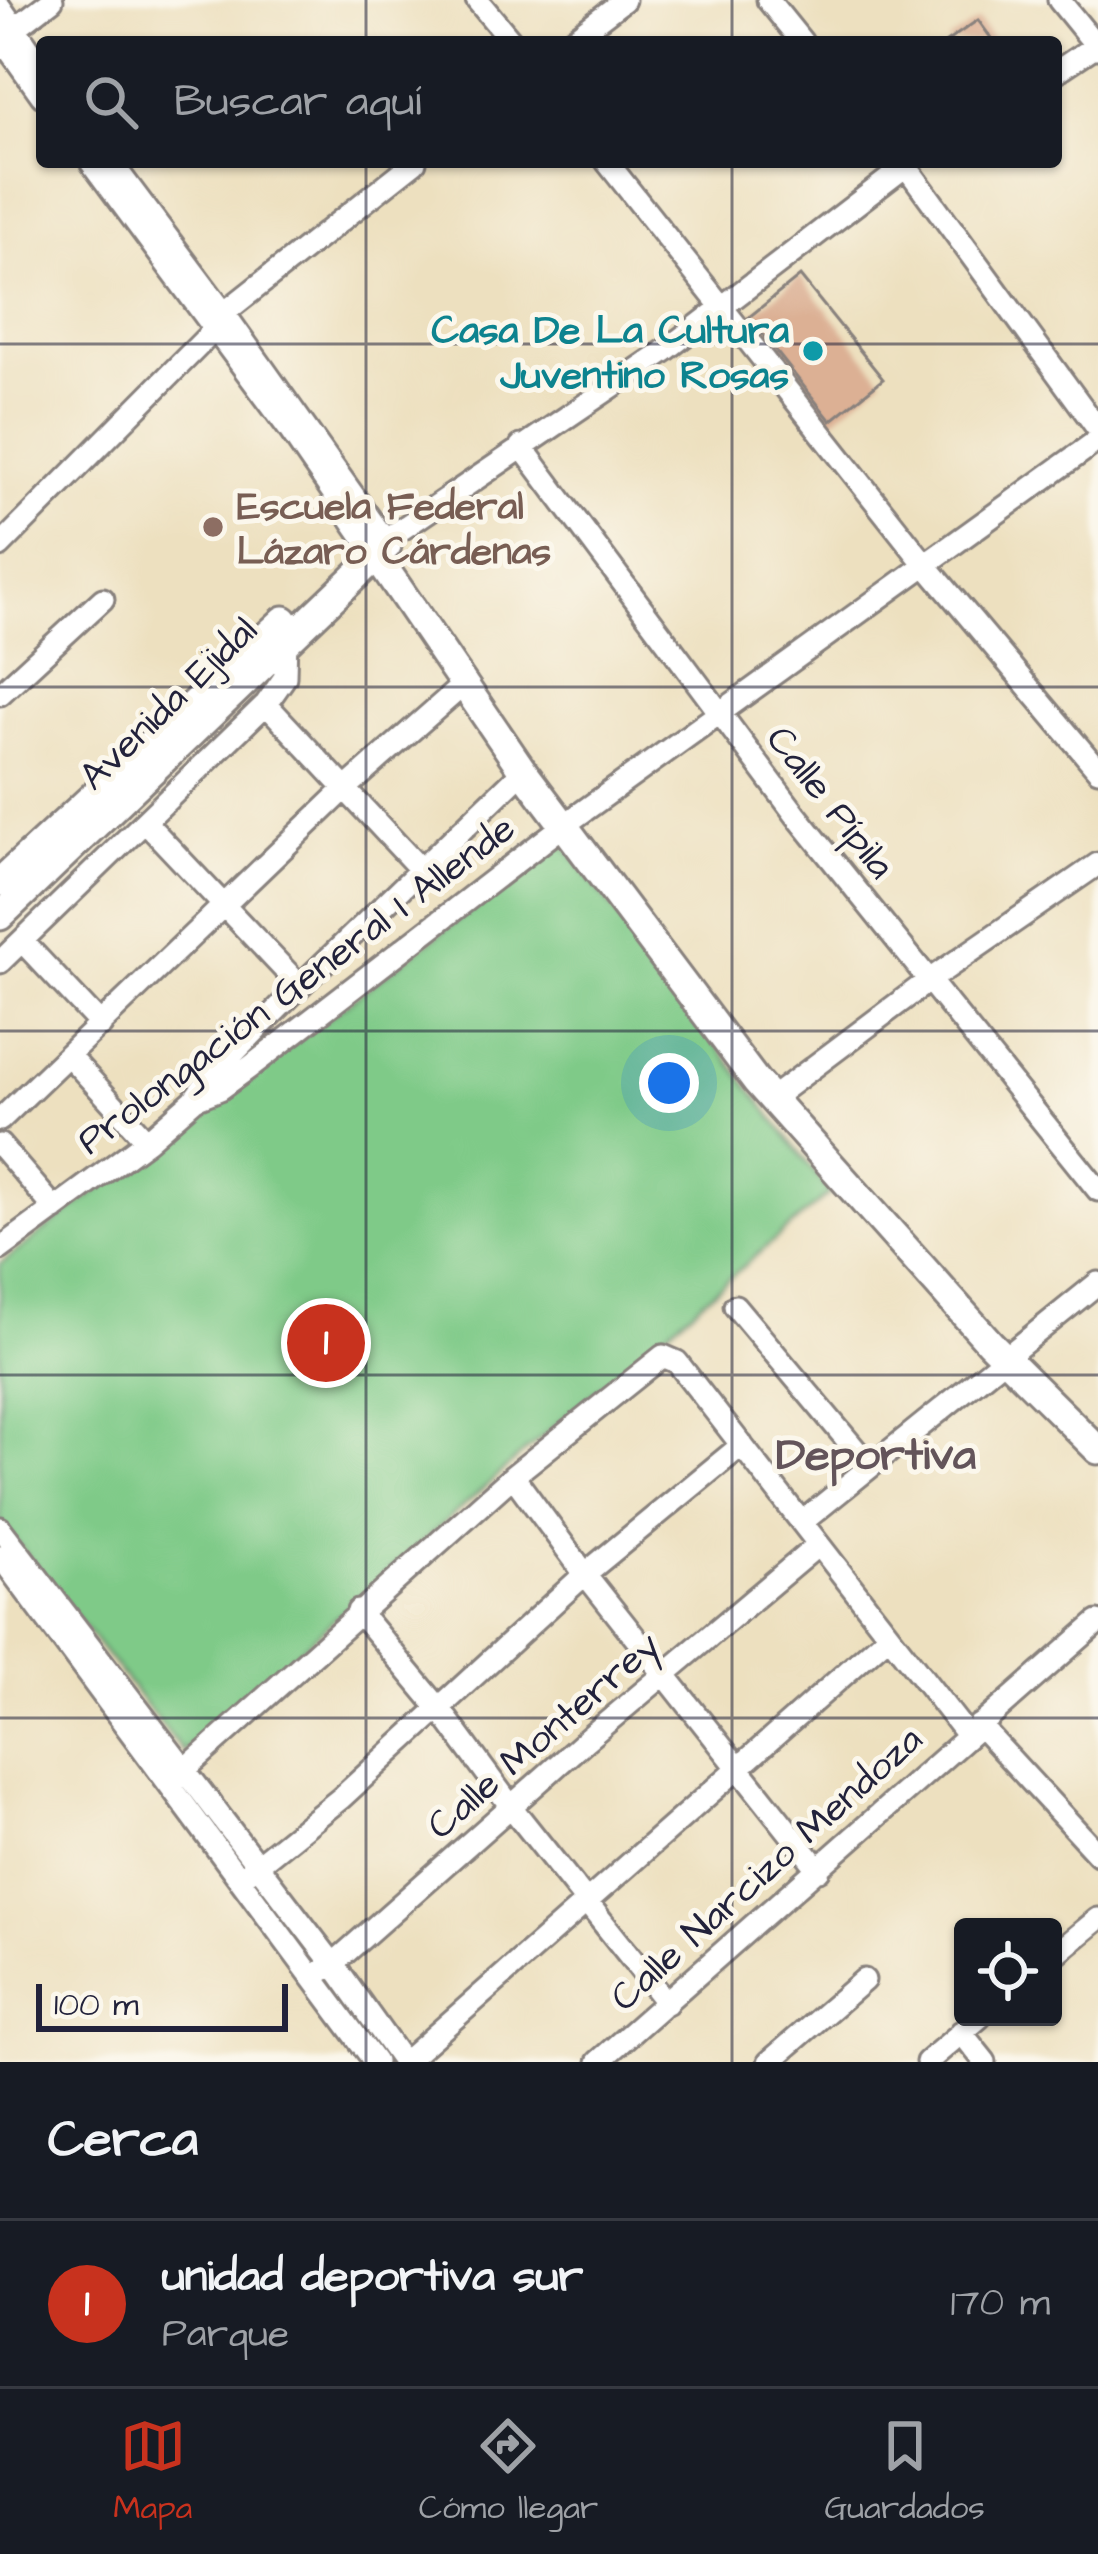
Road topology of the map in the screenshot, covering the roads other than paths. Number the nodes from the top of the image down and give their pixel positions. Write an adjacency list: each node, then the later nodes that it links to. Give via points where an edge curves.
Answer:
1 (52, 0): 7 (street)
2 (477, 0): 8 (street)
3 (624, 0): 9 (street)
4 (768, 0): 10 (street)
5 (1059, 0): 11 (street)
6 (0, 7): 7 (street)
7 (5, 34): 12 (street); 14 (street)
8 (507, 36)
9 (577, 36)
10 (797, 36)
11 (1097, 46): 13 (street)
12 (36, 62)
13 (1062, 68)
14 (36, 86)
15 (96, 168): 21 (street)
16 (115, 168): 21 (street)
17 (409, 168): 23 (street)
18 (612, 168): 22 (street)
19 (900, 168): 22 (street)
20 (911, 168): 24 (street)
21 (164, 246): 23 (street)
22 (719, 306): 26 (street); 29 (street)
23 (219, 322): 27 (street); 28 (street)
24 (1098, 429)
25 (1098, 440): 29 (street, Prolongación General I Allende)
26 (521, 446): 28 (street); 35 (street, Calle Pípila)
27 (1, 542)
28 (383, 542): 31 (main road, Avenida Ejidal); 32 (main road); 39 (main road)
29 (924, 563): 35 (street, Prolongación General I Allende); 36 (street)
30 (103, 599): 33 (street)
31 (286, 630): 34 (street, via 285,677); 43 (main road, Avenida Ejidal); 45 (main road, Avenida Ejidal)
32 (463, 685): 37 (main road); 38 (street)
33 (0, 694)
34 (266, 704): 38 (street); 40 (street)
35 (718, 712): 39 (street, Prolongación General I Allende); 48 (street, Calle Pípila)
36 (1098, 770)
37 (523, 771): 39 (main road); 42 (street)
38 (346, 788): 42 (street); 44 (street)
39 (570, 822): 52 (main road); 53 (street, Prolongación General I Allende, via 250,1067)
40 (146, 823): 44 (street); 46 (street)
41 (1098, 864): 48 (street)
42 (421, 870): 49 (street)
43 (3, 872)
44 (221, 905): 49 (street); 50 (street)
45 (0, 916)
46 (22, 941): 47 (street); 50 (street)
47 (0, 962)
48 (928, 981): 52 (street); 57 (street, Calle Pípila)
49 (300, 986): 53 (street)
50 (101, 1025): 51 (street)
51 (70, 1057): 54 (street); 55 (street)
52 (778, 1093): 62 (main road)
53 (195, 1099): 55 (street, Prolongación General I Allende)
54 (0, 1120)
55 (147, 1141): 58 (street, Prolongación General I Allende)
56 (0, 1145): 58 (street)
57 (1098, 1190)
58 (55, 1209): 59 (street, Prolongación General I Allende)
59 (0, 1250)
60 (1098, 1283): 62 (street)
61 (735, 1306): 66 (street)
62 (1011, 1353): 63 (main road); 65 (main road); 66 (street)
63 (1098, 1427)
64 (742, 1444): 67 (street, via 671,1357 655,1359); 68 (street); 72 (street)
65 (1098, 1450)
66 (869, 1466): 68 (street)
67 (513, 1476): 72 (street); 73 (street)
68 (802, 1522): 70 (street)
69 (0, 1528): 77 (street)
70 (818, 1545): 75 (street); 76 (street, Calle Monterrey)
71 (0, 1556): 77 (street)
72 (586, 1574): 76 (street); 78 (street)
73 (358, 1612): 78 (street); 81 (street)
74 (1098, 1622): 79 (street, Calle Narcizo Mendoza)
75 (889, 1636): 79 (street); 80 (street)
76 (665, 1674): 80 (street); 82 (street, Calle Monterrey)
77 (110, 1686): 81 (street)
78 (438, 1707): 82 (street); 85 (street)
79 (973, 1730): 83 (street, Calle Narcizo Mendoza); 84 (street, Calle Narcizo Mendoza)
80 (740, 1770): 84 (street); 86 (street)
81 (184, 1778): 85 (street)
82 (512, 1808): 86 (street); 89 (street, Calle Monterrey)
83 (1098, 1854)
84 (819, 1870): 92 (street, Calle Narcizo Mendoza)
85 (249, 1873): 89 (street); 90 (street)
86 (590, 1903): 92 (street); 96 (street)
87 (1098, 1919): 88 (street)
88 (1062, 1949)
89 (333, 1964): 90 (street, Calle Monterrey); 96 (street)
90 (312, 1977): 95 (street)
91 (864, 1980): 98 (street)
92 (667, 2003): 97 (street, Calle Narcizo Mendoza)
93 (969, 2026): 94 (street)
94 (961, 2032): 99 (street); 100 (street)
95 (375, 2062)
96 (404, 2062)
97 (598, 2062)
98 (769, 2062)
99 (927, 2062)
100 (985, 2062)

